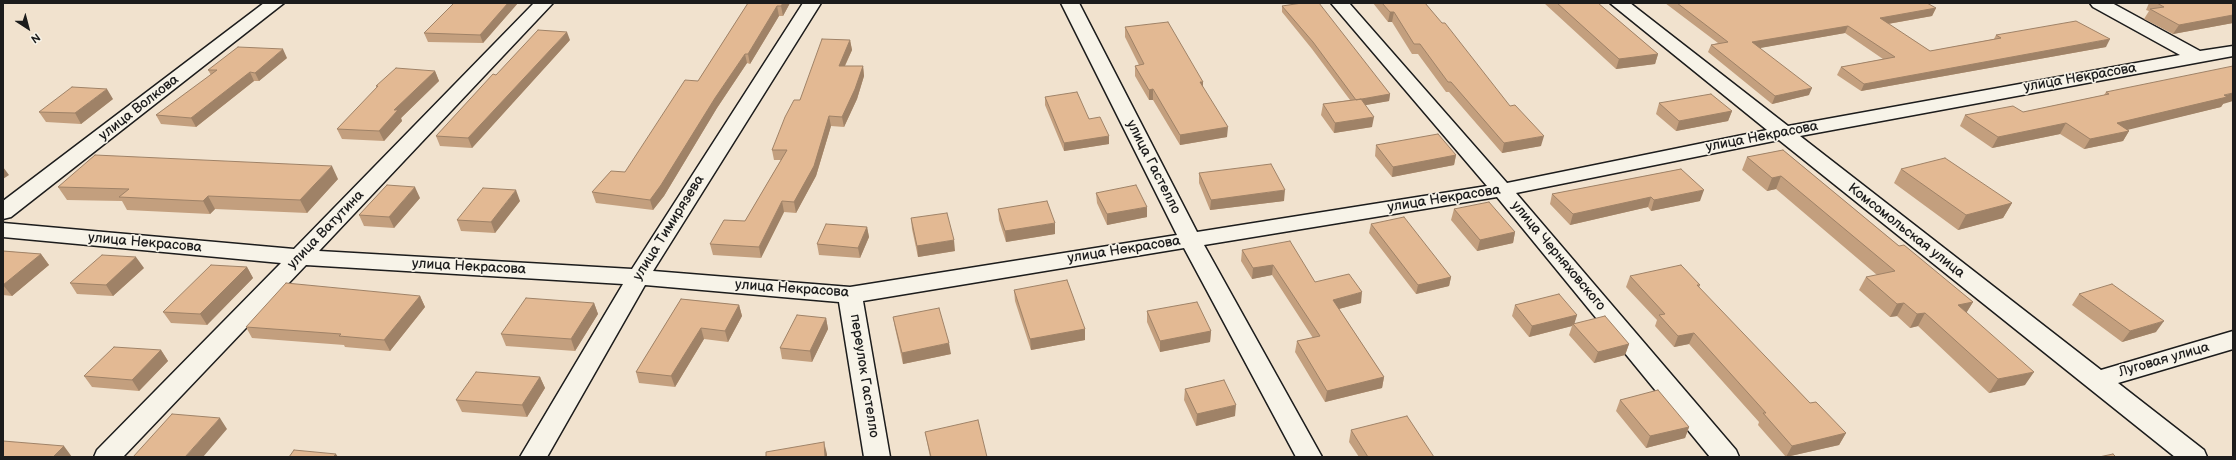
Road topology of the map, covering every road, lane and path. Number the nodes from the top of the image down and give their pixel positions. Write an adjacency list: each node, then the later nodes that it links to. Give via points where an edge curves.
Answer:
1 (275, 3): 12 (street, улица Волкова)
2 (544, 3): 15 (street, улица Ватутина)
3 (812, 3): 16 (street, улица Тимирязева)
4 (1070, 3): 14 (street, улица Гастелло)
5 (1340, 3): 11 (street, улица Черняховского)
6 (1619, 3): 10 (street, Комсомольская улица)
7 (2099, 3): 9 (street)
8 (2233, 51): 9 (street, улица Некрасова)
9 (2197, 57): 10 (street, улица Некрасова)
10 (1782, 133): 11 (street, улица Некрасова); 19 (street, Комсомольская улица)
11 (1502, 190): 14 (street, улица Некрасова); 24 (street, улица Черняховского)
12 (3, 212)
13 (3, 230): 15 (street, улица Некрасова)
14 (1190, 239): 17 (street, улица Некрасова); 23 (street, улица Гастелло)
15 (300, 257): 16 (street, улица Некрасова); 20 (street, улица Ватутина)
16 (638, 277): 17 (street, улица Некрасова); 21 (street, улица Тимирязева)
17 (850, 295): 22 (street, переулок Гастелло)
18 (2233, 340): 19 (street, Луговая улица)
19 (2096, 380): 25 (street, Комсомольская улица)
20 (107, 457)
21 (533, 457)
22 (877, 457)
23 (1308, 457)
24 (1726, 457)
25 (2194, 457)

